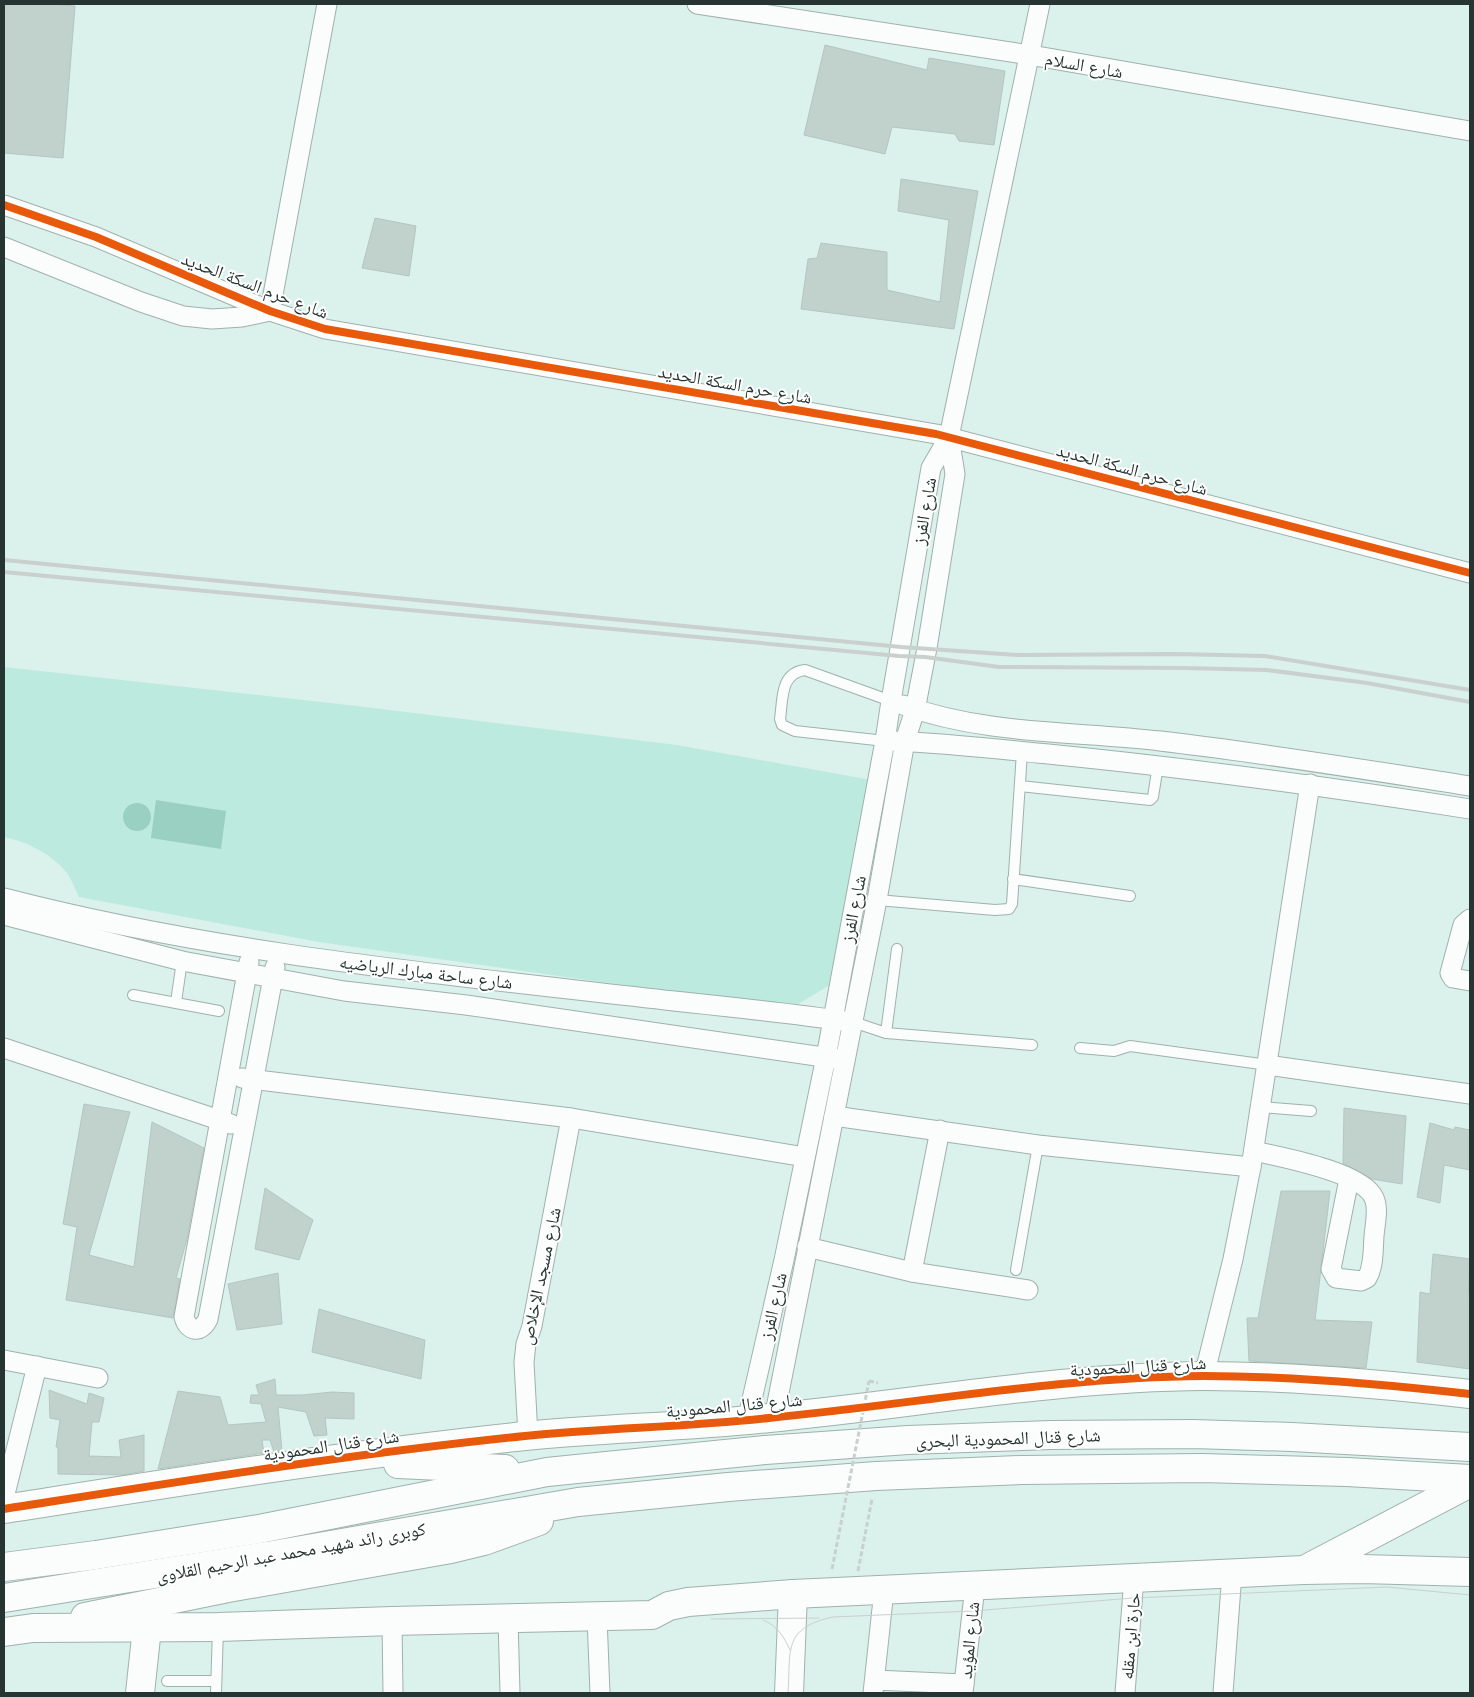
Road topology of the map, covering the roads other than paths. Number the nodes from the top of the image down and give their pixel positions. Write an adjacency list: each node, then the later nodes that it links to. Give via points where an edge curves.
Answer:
1 (327, 4): 8 (street)
2 (697, 4): 4 (street, شارع السلام)
3 (1040, 4): 4 (street)
4 (1030, 55): 5 (street, شارع السلام); 9 (street)
5 (1470, 131)
6 (4, 205): 8 (street, شارع حرم السكة الحديد, via 96,237)
7 (4, 247): 8 (street, شارع حرم السكة الحديد, via 183,316 212,319)
8 (270, 311): 9 (street, شارع حرم السكة الحديد, via 325,329)
9 (949, 437): 10 (street, شارع حرم السكة الحديد); 11 (street, شارع الفرز, via 932,468); 12 (street, شارع الفرز, via 955,474)
10 (1470, 573)
11 (890, 701): 12 (street); 15 (street, شارع الفرز); 15 (lane, via 806,670 796,672 785,684 780,719 782,725 795,731)
12 (915, 710): 13 (street); 16 (street, شارع الفرز)
13 (964, 722): 14 (street); 17 (street)
14 (1000, 728): 18 (street); 23 (street, via 1159,741)
15 (886, 741): 16 (street); 41 (street, شارع الفرز)
16 (905, 742): 17 (street); 28 (street, شارع الفرز)
17 (961, 745): 18 (street)
18 (998, 750): 19 (street)
19 (1022, 752): 20 (street); 22 (lane)
20 (1158, 765): 21 (street); 22 (lane, via 1150,800)
21 (1310, 784): 24 (street); 49 (street)
22 (1020, 786): 25 (lane)
23 (1470, 786)
24 (1470, 809)
25 (1013, 879): 26 (lane); 28 (lane, via 1012,904 1006,910)
26 (1130, 896)
27 (4, 898): 31 (street, شارع ساحة مبارك الرياضيه, via 70,915)
28 (877, 900): 42 (street, شارع الفرز)
29 (4, 915): 34 (street, شارع ساحة مبارك الرياضيه)
30 (1470, 919): 37 (street, via 1464,925 1450,973 1453,978)
31 (251, 948): 33 (street, شارع ساحة مبارك الرياضيه); 35 (street)
32 (897, 949): 43 (lane)
33 (277, 953): 36 (street); 41 (street, شارع ساحة مبارك الرياضيه)
34 (182, 961): 35 (street, شارع ساحة مبارك الرياضيه); 39 (lane)
35 (247, 973): 36 (street, شارع ساحة مبارك الرياضيه); 50 (street)
36 (272, 978): 47 (street, شارع ساحة مبارك الرياضيه, via 344,991 466,1005); 51 (street)
37 (1470, 981)
38 (133, 995): 39 (lane)
39 (176, 1002): 40 (lane)
40 (219, 1011)
41 (832, 1019): 42 (street, شارع ساحة مبارك الرياضيه); 47 (street, شارع الفرز)
42 (853, 1022): 43 (lane); 48 (street, شارع الفرز)
43 (886, 1033): 44 (lane)
44 (1032, 1045)
45 (4, 1048): 57 (street)
46 (1080, 1048): 49 (lane, via 1114,1051 1130,1046)
47 (826, 1057): 48 (street, شارع ساحة مبارك الرياضيه); 61 (street, شارع الفرز)
48 (846, 1060): 55 (street, شارع الفرز)
49 (1268, 1065): 52 (street); 53 (street)
50 (228, 1076): 51 (street); 57 (street)
51 (253, 1080): 56 (street); 58 (street)
52 (1470, 1094)
53 (1261, 1107): 54 (lane); 62 (street)
54 (1311, 1111)
55 (834, 1116): 59 (street); 64 (street, شارع الفرز)
56 (571, 1118): 61 (street); 76 (street, شارع مسجد الإخلاص, via 526,1344)
57 (220, 1120): 58 (street); 58 (street, via 184,1316 191,1328 198,1329 208,1319)
58 (244, 1128)
59 (940, 1130): 60 (street); 67 (street)
60 (1038, 1145): 62 (street); 66 (lane)
61 (805, 1157): 65 (street, شارع الفرز)
62 (1253, 1159): 63 (street, via 1320,1167); 71 (street)
63 (1349, 1179): 63 (street, via 1366,1188 1376,1204 1370,1274 1361,1281 1336,1278 1331,1269)
64 (806, 1255): 65 (street); 67 (street); 74 (street, شارع الفرز)
65 (784, 1260): 75 (street, شارع الفرز)
66 (1016, 1270)
67 (912, 1272): 68 (street)
68 (1028, 1290)
69 (4, 1360): 70 (street)
70 (37, 1366): 72 (street); 81 (street)
71 (1204, 1376): 73 (main road, شارع قنال المحمودية, via 1360,1384); 74 (main road, شارع قنال المحمودية, via 1007,1389)
72 (98, 1378)
73 (1470, 1394)
74 (774, 1418): 75 (main road, شارع قنال المحمودية)
75 (747, 1421): 76 (main road, شارع قنال المحمودية)
76 (528, 1436): 78 (main road, شارع قنال المحمودية)
77 (1470, 1447): 79 (main road, شارع قنال المحمودية البحرى, via 1292,1436 1050,1435 765,1450)
78 (320, 1460): 79 (main road); 83 (main road, شارع قنال المحمودية)
79 (547, 1472): 84 (main road, كوبرى رائد شهيد محمد عبد الرحيم القلاوى, via 259,1529)
80 (1470, 1481): 82 (main road, شارع قنال المحمودية البحرى, via 1202,1468 1021,1470 876,1476); 85 (main road)
81 (4, 1498)
82 (578, 1502): 92 (main road, كوبرى رائد شهيد محمد عبد الرحيم القلاوى); 97 (main road, via 515,1531 451,1549 228,1588)
83 (4, 1509)
84 (4, 1567)
85 (1304, 1570): 86 (main road); 87 (main road)
86 (1470, 1572)
87 (1232, 1574): 88 (main road); 111 (street)
88 (1134, 1578): 89 (main road); 110 (street, حارة ابن مقله)
89 (975, 1586): 90 (main road); 103 (street, شارع المؤيد)
90 (884, 1590): 91 (main road); 102 (street)
91 (793, 1594): 93 (main road, via 688,1602 669,1606 652,1615); 109 (main road)
92 (4, 1598)
93 (597, 1617): 94 (main road); 108 (street)
94 (508, 1618): 95 (main road); 107 (street)
95 (392, 1621): 96 (main road); 106 (street)
96 (218, 1627): 98 (main road); 101 (lane)
97 (32, 1628): 98 (main road); 99 (main road)
98 (147, 1628): 104 (main road)
99 (4, 1632)
100 (167, 1681): 101 (lane)
101 (216, 1681): 105 (lane)
102 (874, 1687): 103 (street)
103 (964, 1689)
104 (140, 1693)
105 (216, 1693)
106 (393, 1693)
107 (510, 1693)
108 (600, 1693)
109 (790, 1693)
110 (1125, 1693)
111 (1223, 1693)

